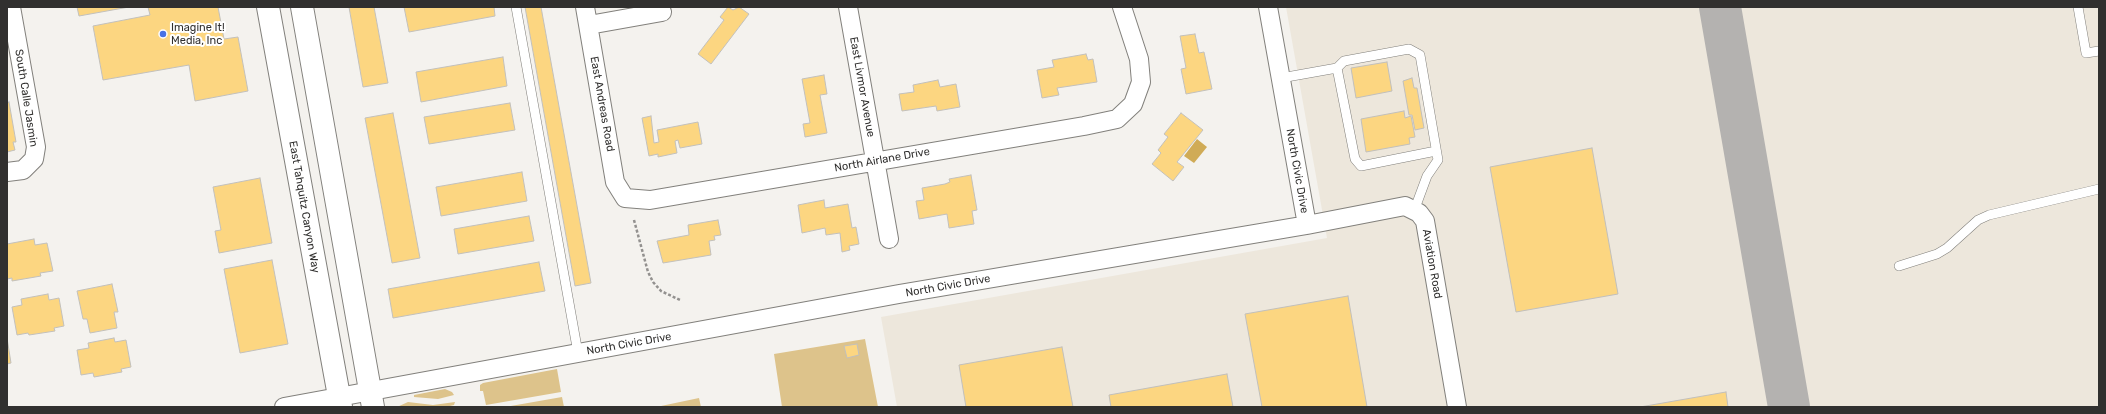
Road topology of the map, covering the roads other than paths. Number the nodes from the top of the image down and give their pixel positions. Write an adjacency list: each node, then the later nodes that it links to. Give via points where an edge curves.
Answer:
1 (11, 7): 17 (street, South Calle Jasmin, via 36,147 34,159 23,170)
2 (268, 7): 26 (main road, East Tahquitz Canyon Way)
3 (302, 7): 25 (main road)
4 (516, 7): 24 (lane)
5 (586, 7): 11 (street, East Andreas Road)
6 (848, 7): 16 (street, East Livmor Avenue)
7 (1122, 7): 16 (street, North Airlane Drive, via 1139,59 1141,82 1133,104 1117,118)
8 (1268, 7): 14 (street, North Civic Drive)
9 (2078, 7): 12 (lane, via 2086,53)
10 (662, 12): 11 (street)
11 (588, 24): 19 (street, East Andreas Road, via 615,182)
12 (2099, 51)
13 (1337, 68): 14 (lane); 15 (lane, via 1355,160 1361,166); 15 (lane, via 1344,61 1409,49 1420,55)
14 (1281, 78): 21 (street, North Civic Drive)
15 (1436, 151): 20 (lane, via 1438,160 1428,176)
16 (875, 162): 19 (street, North Airlane Drive, via 650,200); 22 (street, East Livmor Avenue)
17 (7, 172)
18 (2099, 190): 23 (lane, via 1989,215 1978,220 1937,254)
19 (625, 198)
20 (1414, 211): 21 (street, via 1406,206); 28 (street, Aviation Road, via 1425,221)
21 (1307, 225): 24 (street, North Civic Drive, via 907,293)
22 (889, 239)
23 (1899, 266)
24 (578, 353): 25 (street, North Civic Drive)
25 (372, 399): 26 (street, North Civic Drive)
26 (340, 402): 27 (street, North Civic Drive)
27 (284, 407)
28 (1457, 407)

